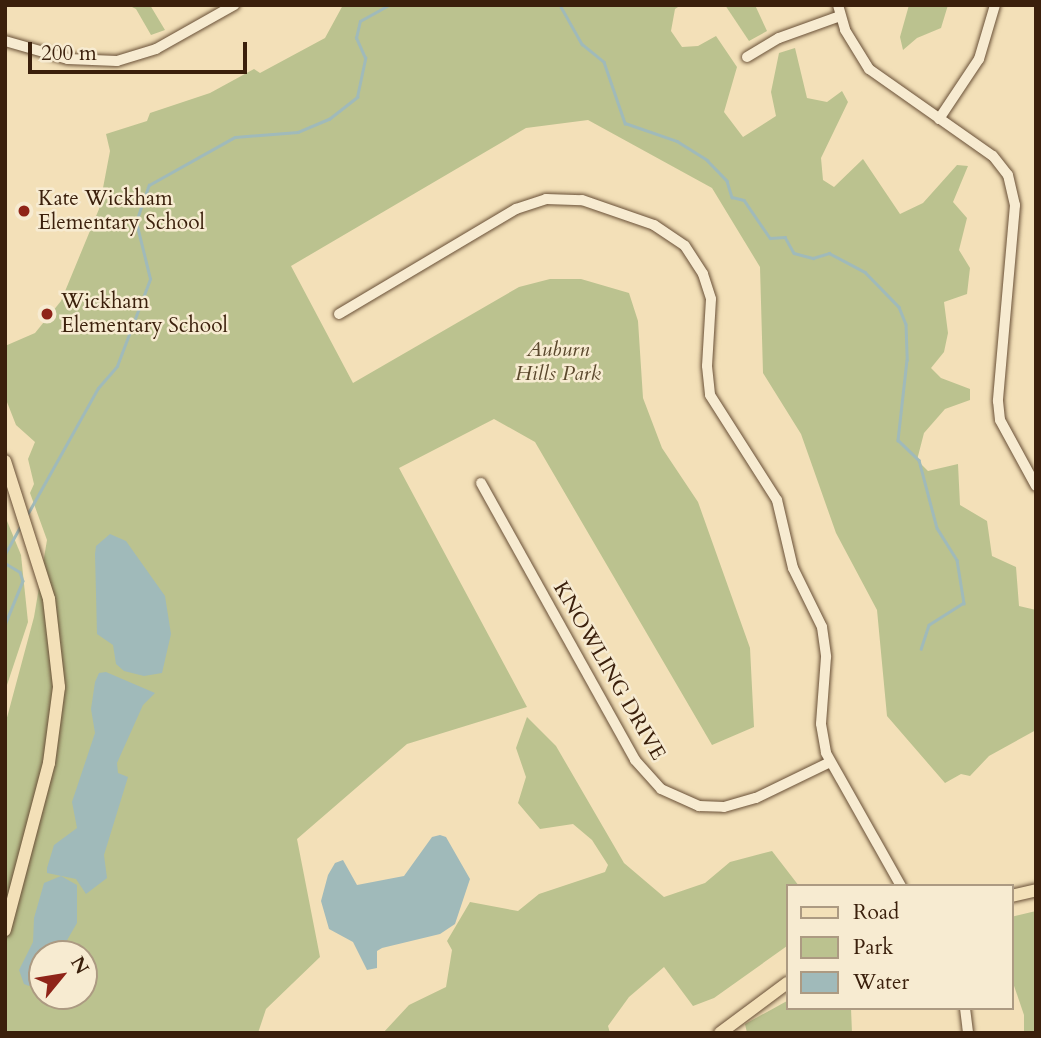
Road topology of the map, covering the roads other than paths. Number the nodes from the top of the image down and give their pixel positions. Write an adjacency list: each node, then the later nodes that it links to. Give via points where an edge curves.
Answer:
1 (234, 5): 4 (street, via 156,49 117,61 68,59)
2 (995, 5): 6 (street, via 979,59)
3 (839, 11): 5 (street); 6 (street, via 869,69)
4 (5, 41)
5 (747, 57)
6 (939, 119): 10 (street, via 993,156 1013,186 998,401 1000,420)
7 (339, 314): 11 (street, via 516,209 546,199 582,201 654,225 679,241 697,261 709,292 706,366 710,394 772,489 793,568 822,626 826,657 822,733)
8 (5, 461): 15 (main road, via 34,545 57,643 58,709 49,763)
9 (481, 483): 11 (street, KNOWLING DRIVE, via 635,760 662,789 699,806 724,807 756,798)
10 (1036, 486)
11 (830, 762): 12 (street)
12 (900, 884)
13 (1036, 890): 14 (main road)
14 (1013, 896)
15 (5, 930)
16 (786, 984): 18 (main road)
17 (965, 1010): 19 (street)
18 (720, 1033)
19 (968, 1033)

